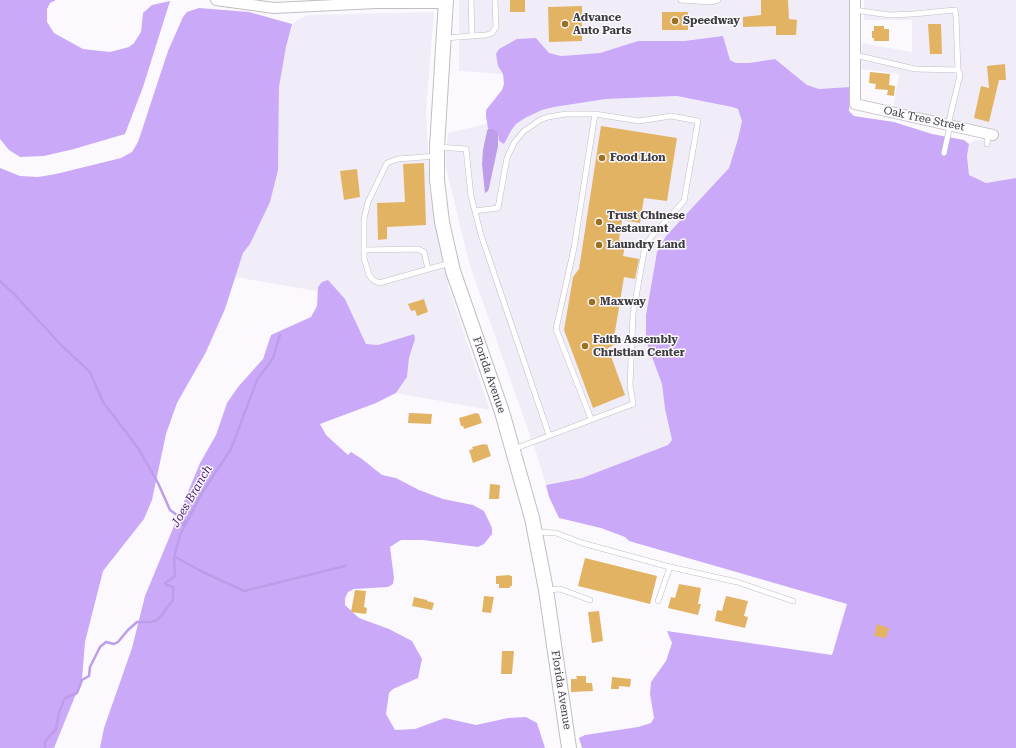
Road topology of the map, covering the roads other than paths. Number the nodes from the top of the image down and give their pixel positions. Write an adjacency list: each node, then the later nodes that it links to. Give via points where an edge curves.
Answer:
1 (216, 0): 6 (street, via 274,8)
2 (471, 0): 10 (lane)
3 (495, 0): 10 (lane, via 496,27 492,33)
4 (681, 0): 5 (lane)
5 (689, 0): 7 (lane)
6 (446, 1): 11 (main road, Florida Avenue)
7 (699, 1): 8 (lane)
8 (714, 1)
9 (855, 5): 12 (street); 13 (lane, via 890,14 955,10)
10 (472, 36): 11 (lane)
11 (444, 38): 17 (main road, Florida Avenue)
12 (854, 55): 13 (lane, via 915,69); 15 (street, Oak Tree Street, via 854,104)
13 (958, 70): 15 (lane, via 960,75)
14 (595, 114): 19 (lane, via 548,117 524,131 514,143 507,158 498,208); 23 (lane, via 574,248 556,329); 23 (lane, via 639,121 671,116 698,121 684,201 652,236 644,252 633,314 630,385 633,404)
15 (949, 125): 16 (street, Oak Tree Street); 18 (lane)
16 (989, 137)
17 (437, 152): 19 (lane, via 466,149); 20 (lane, via 387,163 368,202 364,219); 21 (main road, Florida Avenue, via 442,222)
18 (944, 153)
19 (475, 212): 24 (lane, via 508,319)
20 (364, 250): 22 (lane, via 418,249 424,252); 22 (lane, via 369,275 379,283)
21 (451, 263): 22 (lane); 25 (main road, Florida Avenue)
22 (428, 269)
23 (591, 419): 24 (lane)
24 (549, 436): 25 (lane)
25 (514, 449): 26 (main road, Florida Avenue)
26 (535, 532): 27 (lane, via 556,533 582,543); 28 (main road, Florida Avenue)
27 (670, 566): 30 (lane); 31 (lane, via 737,582)
28 (546, 590): 29 (lane, via 560,589); 32 (main road, Florida Avenue)
29 (590, 600)
30 (658, 601)
31 (793, 602)
32 (569, 743)

